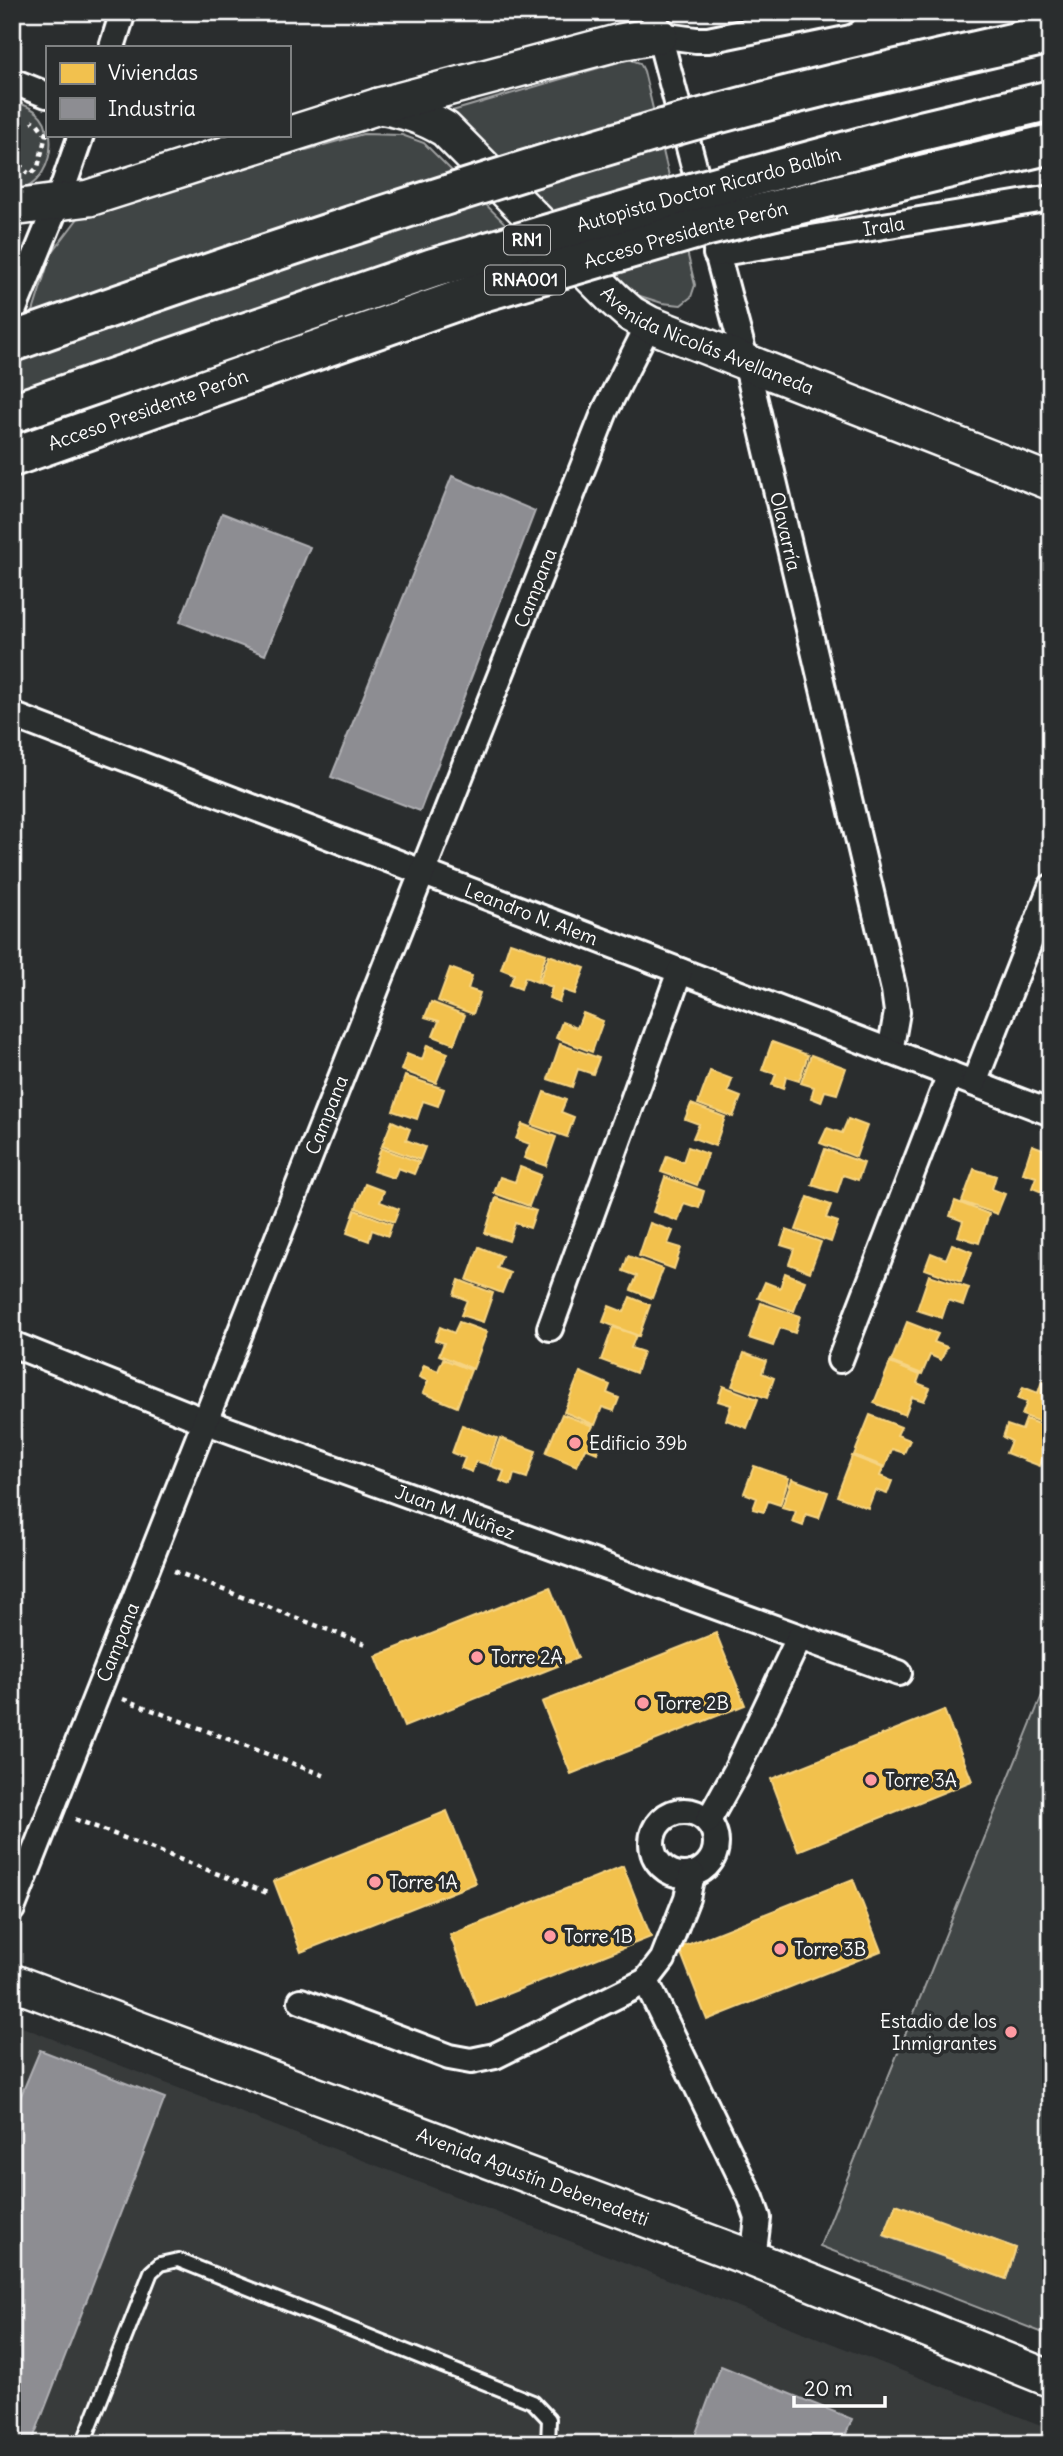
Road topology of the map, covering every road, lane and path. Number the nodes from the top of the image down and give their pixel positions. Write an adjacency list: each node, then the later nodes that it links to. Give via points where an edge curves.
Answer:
1 (123, 12): 5 (street)
2 (843, 12): 3 (street, via 708,40 696,40)
3 (656, 23): 9 (main road, via 620,42); 21 (street, Olavarría)
4 (1051, 34): 24 (highway, bridge, via 651,132 416,204)
5 (112, 46)
6 (12, 81): 7 (street)
7 (46, 95)
8 (1051, 100): 26 (highway, Autopista Doctor Ricardo Balbín / RN1, bridge, via 699,191 433,268)
9 (379, 106): 11 (main road); 23 (main road, Avenida Nicolás Avellaneda, via 414,113 445,130 614,299)
10 (24, 118): 16 (path, via 37,122 46,135 38,167)
11 (290, 134)
12 (82, 136): 19 (street)
13 (284, 136): 19 (main road)
14 (1051, 144): 27 (highway, Acceso Presidente Perón / RNA001, bridge, via 704,227 482,292)
15 (12, 157): 16 (path)
16 (29, 173): 17 (path)
17 (21, 174)
18 (1051, 198): 21 (street, Irala)
19 (57, 204): 20 (main road); 22 (street)
20 (12, 208)
21 (716, 254): 25 (street, Olavarría)
22 (12, 314)
23 (649, 324): 25 (main road, Avenida Nicolás Avellaneda); 30 (street, Campana, via 605,411)
24 (12, 342)
25 (746, 362): 28 (main road, Avenida Nicolás Avellaneda); 33 (street, Olavarría, via 894,990 897,1012)
26 (12, 413)
27 (12, 457)
28 (1051, 482)
29 (12, 715): 30 (street, Leandro N. Alem)
30 (421, 872): 32 (street, Leandro N. Alem); 40 (street, Campana)
31 (1051, 887): 35 (street)
32 (680, 971): 33 (street, Leandro N. Alem); 37 (street)
33 (890, 1052): 34 (street, Leandro N. Alem)
34 (950, 1074): 35 (street, Leandro N. Alem); 39 (street)
35 (974, 1083): 36 (street, Leandro N. Alem)
36 (1051, 1113)
37 (550, 1328)
38 (12, 1344): 40 (street, Juan M. Núñez)
39 (840, 1360)
40 (206, 1422): 41 (street, Campana); 42 (street, Juan M. Núñez)
41 (150, 1562): 43 (path); 45 (street, Campana)
42 (799, 1638): 44 (street, Juan M. Núñez); 48 (street)
43 (365, 1644)
44 (900, 1673)
45 (100, 1690): 46 (path); 47 (street, Campana)
46 (328, 1777)
47 (52, 1810): 50 (path); 51 (street, Campana)
48 (708, 1821): 49 (street, via 716,1847 707,1865); 49 (street, via 699,1814 678,1811 667,1815 654,1832 653,1853 659,1863 677,1874)
49 (692, 1874): 52 (street, via 663,1959)
50 (270, 1894)
51 (12, 1909)
52 (646, 1981): 54 (street, via 495,2056 471,2062); 55 (street, via 751,2199 758,2218)
53 (12, 1982): 55 (main road, Avenida Agustín Debenedetti)
54 (301, 2001)
55 (753, 2259): 56 (main road, Avenida Agustín Debenedetti)
56 (1051, 2379)
57 (83, 2444): 58 (lane, via 151,2272 160,2264 178,2260 533,2402 549,2419)
58 (548, 2444)

